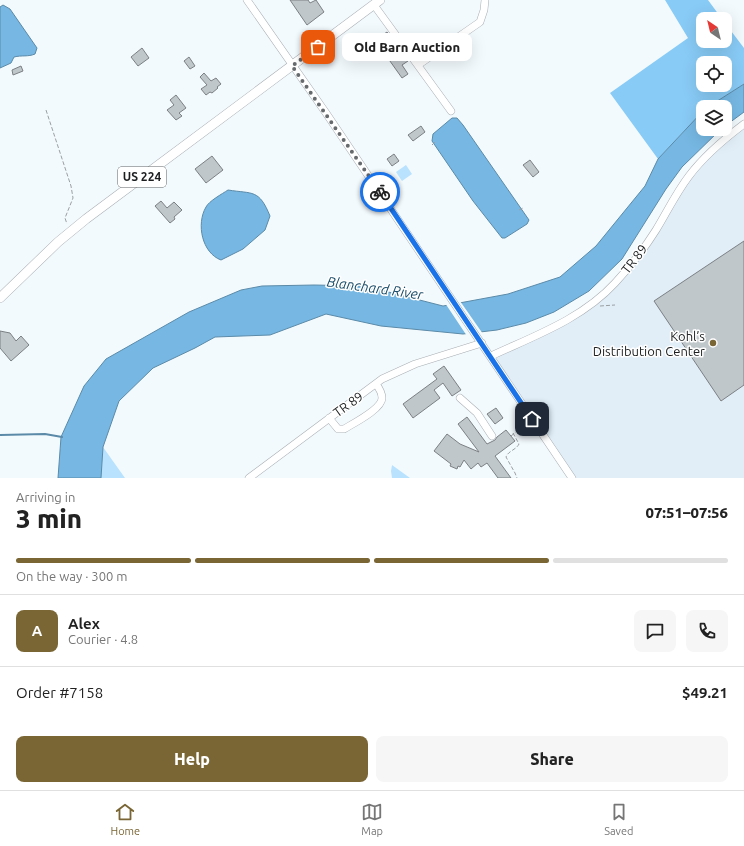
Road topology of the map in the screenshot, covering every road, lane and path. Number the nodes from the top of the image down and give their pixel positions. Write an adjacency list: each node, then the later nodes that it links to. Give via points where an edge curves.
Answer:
1 (247, 0): 5 (street)
2 (486, 0): 4 (street, via 480,22)
3 (377, 2): 4 (street); 5 (main road, US 224)
4 (418, 65): 7 (street)
5 (292, 66): 13 (main road, US 224); 17 (street)
6 (46, 110): 13 (path, via 71,186 73,198 65,218)
7 (451, 112)
8 (744, 124): 16 (street, TR 89, via 698,165 656,231 629,267)
9 (435, 142): 10 (path)
10 (432, 144)
11 (523, 208): 12 (path)
12 (519, 210)
13 (72, 231): 14 (main road, US 224)
14 (0, 298)
15 (615, 305): 16 (path)
16 (587, 307): 18 (street, TR 89)
17 (480, 340): 18 (street); 19 (street, TR 89, via 415,364)
18 (490, 356): 22 (street)
19 (376, 384): 21 (street, TR 89); 21 (street, via 382,398 376,408 344,430 338,429)
20 (460, 398): 24 (street, via 476,413)
21 (329, 418): 26 (street, TR 89)
22 (532, 419): 23 (path); 28 (street)
23 (513, 433): 25 (path); 27 (path, via 519,444 506,457)
24 (492, 436)
25 (510, 436)
26 (249, 478)
27 (517, 478)
28 (572, 478)

